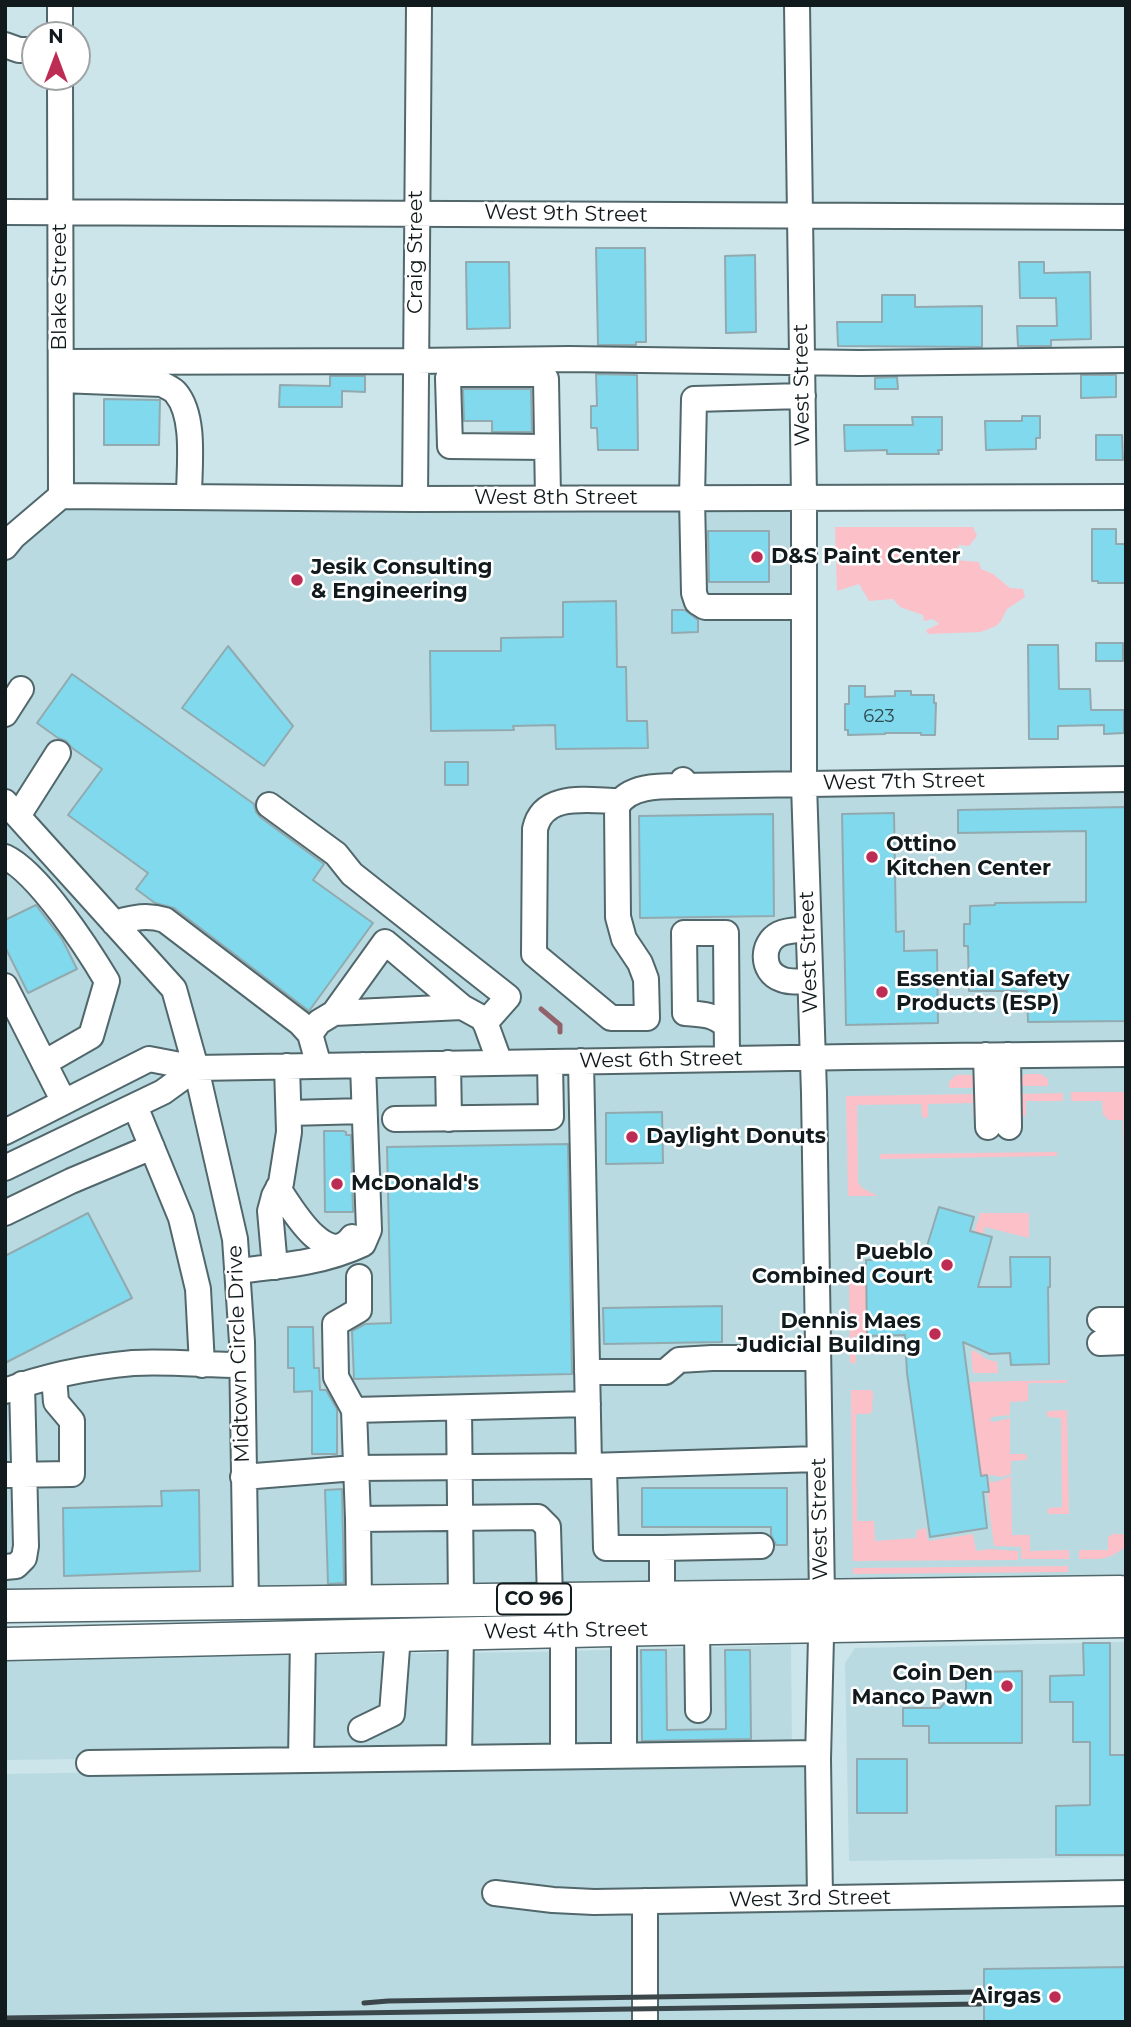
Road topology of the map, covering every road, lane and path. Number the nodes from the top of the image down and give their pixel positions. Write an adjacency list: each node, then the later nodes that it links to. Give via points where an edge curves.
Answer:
1 (419, 5): 6 (street, Craig Street)
2 (797, 5): 7 (street, West Street)
3 (60, 91): 5 (street, Blake Street)
4 (5, 212): 5 (street, West 9th Street)
5 (60, 212): 6 (street, West 9th Street); 12 (street, Blake Street)
6 (416, 212): 7 (street, West 9th Street); 10 (street, Craig Street)
7 (800, 217): 8 (street, West 9th Street); 11 (street, West Street)
8 (1126, 217)
9 (1126, 360): 11 (street)
10 (415, 361): 11 (street); 12 (street); 14 (street, Craig Street)
11 (802, 362): 13 (street, West Street)
12 (61, 371): 17 (street, Blake Street); 18 (street, via 162,384 175,391 189,422)
13 (803, 396): 21 (street, via 694,399); 22 (street, West Street)
14 (415, 446): 15 (street); 23 (street, Craig Street)
15 (450, 446): 16 (street); 16 (street, via 448,378 452,374 541,374 545,379)
16 (546, 447): 20 (street)
17 (61, 496): 18 (street, West 8th Street); 24 (street)
18 (189, 497): 23 (street, West 8th Street)
19 (1126, 497): 22 (street, West 8th Street)
20 (548, 498): 21 (street, West 8th Street); 23 (street, West 8th Street)
21 (692, 498): 22 (street, West 8th Street); 25 (street, via 697,602 705,607)
22 (804, 498): 25 (street, West Street)
23 (415, 499)
24 (5, 547)
25 (804, 607): 30 (street, West Street)
26 (21, 689): 27 (street)
27 (5, 714)
28 (58, 753): 33 (street)
29 (1126, 779): 30 (street, West 7th Street)
30 (804, 784): 31 (street, West 7th Street, via 682,783 633,792); 37 (street, West Street)
31 (620, 801): 31 (street, via 618,917 624,939 646,979 647,1018 611,1018 534,954 537,820 555,804)
32 (269, 805): 35 (street, via 336,854 352,874)
33 (11, 809): 36 (street, Midtown Circle Drive)
34 (5, 857): 52 (street, via 38,884 107,981 91,1036)
35 (404, 915): 38 (street); 43 (street, via 508,997)
36 (114, 923): 45 (street, via 141,916 165,920); 58 (street, Midtown Circle Drive, via 174,989)
37 (808, 929): 39 (street, West Street); 39 (street, via 787,931 771,940 767,964 782,980)
38 (385, 942): 41 (street); 42 (street)
39 (810, 981): 48 (street, West Street)
40 (5, 986): 52 (street)
41 (462, 1007): 42 (street); 43 (street)
42 (334, 1013): 45 (street)
43 (485, 1023): 54 (street)
44 (726, 1026): 49 (street)
45 (310, 1034): 57 (street)
46 (1126, 1054): 47 (street, West 6th Street)
47 (997, 1055): 48 (street, West 6th Street); 65 (street)
48 (812, 1057): 49 (street, West 6th Street); 76 (street, West Street)
49 (727, 1059): 50 (street, West 6th Street)
50 (581, 1061): 51 (street, West 6th Street); 79 (street)
51 (550, 1062): 54 (street, West 6th Street); 64 (street, via 551,1117)
52 (44, 1063): 59 (street)
53 (448, 1063): 54 (street, West 6th Street); 55 (street, West 6th Street); 64 (street)
54 (500, 1063)
55 (363, 1065): 57 (street, West 6th Street); 62 (street)
56 (287, 1066): 57 (street, West 6th Street); 58 (street, West 6th Street); 61 (street)
57 (319, 1066)
58 (196, 1068): 59 (street, via 149,1059); 60 (street); 72 (street, Midtown Circle Drive, via 236,1239)
59 (64, 1102): 66 (street)
60 (135, 1106): 67 (street); 68 (street)
61 (289, 1113): 62 (street); 69 (street)
62 (364, 1114): 69 (street, via 356,1133 358,1218 347,1243 312,1246 288,1237); 71 (street, via 369,1230 363,1244 323,1259)
63 (394, 1119): 64 (street)
64 (449, 1119)
65 (999, 1127)
66 (5, 1132)
67 (152, 1147): 70 (street); 77 (street, via 181,1218 198,1289)
68 (5, 1168)
69 (281, 1193): 71 (street, via 270,1211)
70 (5, 1213)
71 (275, 1267): 72 (street)
72 (237, 1271): 78 (street, Midtown Circle Drive)
73 (359, 1277): 84 (street, via 359,1310 335,1324 336,1377)
74 (1126, 1320): 75 (street, via 1100,1331)
75 (1126, 1342)
76 (817, 1358): 79 (street, via 679,1360 665,1372); 85 (street, West Street)
77 (202, 1364): 78 (street); 80 (street, via 135,1363)
78 (242, 1366): 90 (street, Midtown Circle Drive)
79 (587, 1372): 82 (street)
80 (54, 1377): 81 (street); 89 (street, via 55,1402 72,1421 72,1474)
81 (14, 1388): 89 (street)
82 (588, 1404): 83 (street); 86 (street)
83 (459, 1408): 84 (street); 88 (street)
84 (354, 1410): 87 (street)
85 (818, 1459): 86 (street); 103 (street, West Street)
86 (597, 1466): 88 (street); 94 (street, via 606,1548)
87 (355, 1468): 88 (street); 90 (street); 91 (street)
88 (461, 1468): 92 (street)
89 (15, 1475): 95 (street, via 26,1546 16,1566)
90 (243, 1477): 101 (street, Midtown Circle Drive)
91 (358, 1519): 92 (street); 100 (street)
92 (461, 1519): 98 (street, via 538,1517 548,1527); 99 (street)
93 (761, 1546): 94 (street)
94 (662, 1548): 97 (street)
95 (5, 1567)
96 (1126, 1593): 103 (main road, West 4th Street / CO 96)
97 (662, 1597): 98 (main road, West 4th Street / CO 96); 103 (main road, West 4th Street / CO 96)
98 (550, 1598): 99 (main road, West 4th Street / CO 96)
99 (461, 1600): 100 (main road, West 4th Street / CO 96)
100 (359, 1601): 101 (main road, West 4th Street / CO 96)
101 (246, 1603): 102 (main road, West 4th Street / CO 96); 105 (main road, via 229,1621)
102 (5, 1606)
103 (822, 1611): 104 (main road, West 4th Street / CO 96); 106 (main road, West 4th Street / CO 96); 116 (street, West Street)
104 (1126, 1621)
105 (5, 1625)
106 (697, 1628): 107 (main road, West 4th Street / CO 96); 113 (street)
107 (624, 1630): 108 (main road, West 4th Street / CO 96); 115 (street)
108 (563, 1632): 109 (main road, West 4th Street / CO 96); 117 (street)
109 (461, 1634): 110 (main road, West 4th Street / CO 96); 118 (street)
110 (398, 1635): 111 (main road, West 4th Street / CO 96); 114 (street, via 392,1714)
111 (303, 1638): 112 (main road, West 4th Street / CO 96); 119 (street)
112 (5, 1644)
113 (698, 1710)
114 (361, 1729)
115 (624, 1744)
116 (818, 1753): 117 (street); 123 (street, West Street)
117 (563, 1756): 118 (street)
118 (459, 1758): 119 (street)
119 (301, 1760): 120 (street)
120 (89, 1763)
121 (495, 1893): 124 (street, West 3rd Street, via 553,1900)
122 (1126, 1893): 123 (street, West 3rd Street)
123 (820, 1898): 124 (street, West 3rd Street)
124 (645, 1901): 125 (street)
125 (645, 2022)

